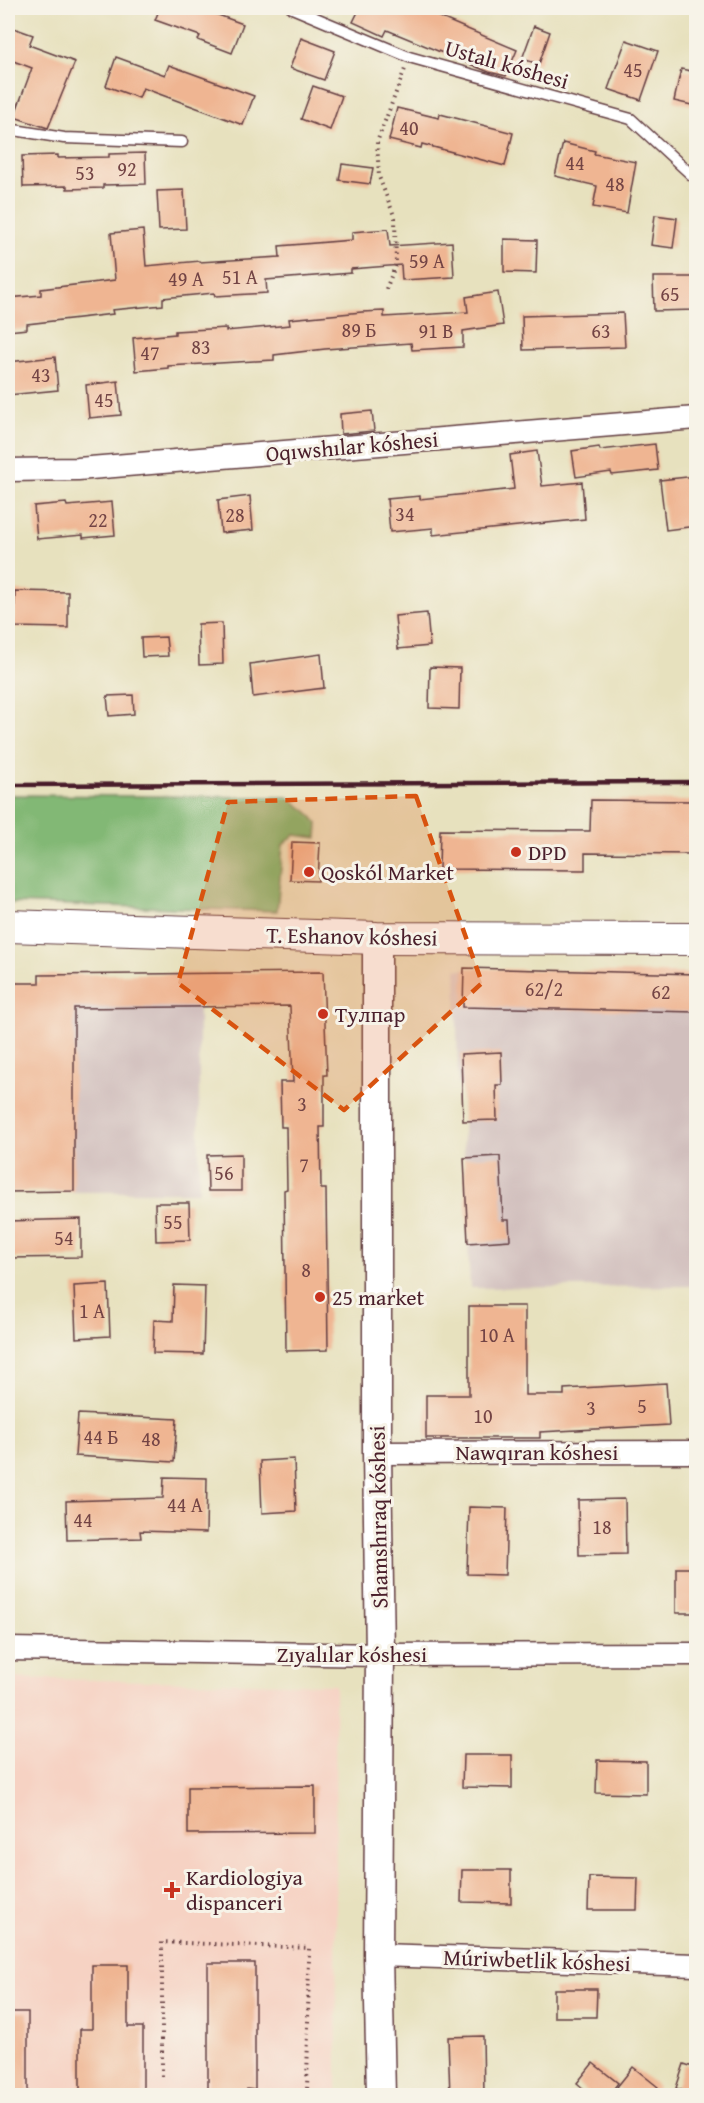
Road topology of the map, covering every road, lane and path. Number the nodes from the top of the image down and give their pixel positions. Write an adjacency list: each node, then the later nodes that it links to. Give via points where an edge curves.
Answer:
1 (292, 8): 2 (lane, Ustalı kóshesi)
2 (409, 57): 5 (lane, Ustalı kóshesi, via 631,119); 6 (path, via 377,142 379,177 395,218 396,264)
3 (8, 129): 4 (lane, via 64,138)
4 (182, 141)
5 (696, 179)
6 (386, 289)
7 (696, 418): 8 (street, Oqıwshılar kóshesi, via 78,469)
8 (8, 470)
9 (8, 926): 10 (main road, T. Eshanov kóshesi)
10 (377, 938): 11 (main road, T. Eshanov kóshesi); 13 (street, Shamshıraq kóshesi)
11 (696, 939)
12 (696, 1452): 13 (street, Nawqıran kóshesi)
13 (377, 1453): 16 (street, Shamshıraq kóshesi)
14 (8, 1649): 16 (street, Zıyalılar kóshesi)
15 (696, 1654): 16 (street, Zıyalılar kóshesi)
16 (380, 1655): 17 (street, Shamshıraq kóshesi)
17 (378, 1955): 18 (street, Múriwbetlik kóshesi); 21 (street, Shamshıraq kóshesi)
18 (696, 1965)
19 (162, 2076): 20 (path, via 162,1942 309,1948)
20 (307, 2096)
21 (381, 2096)

